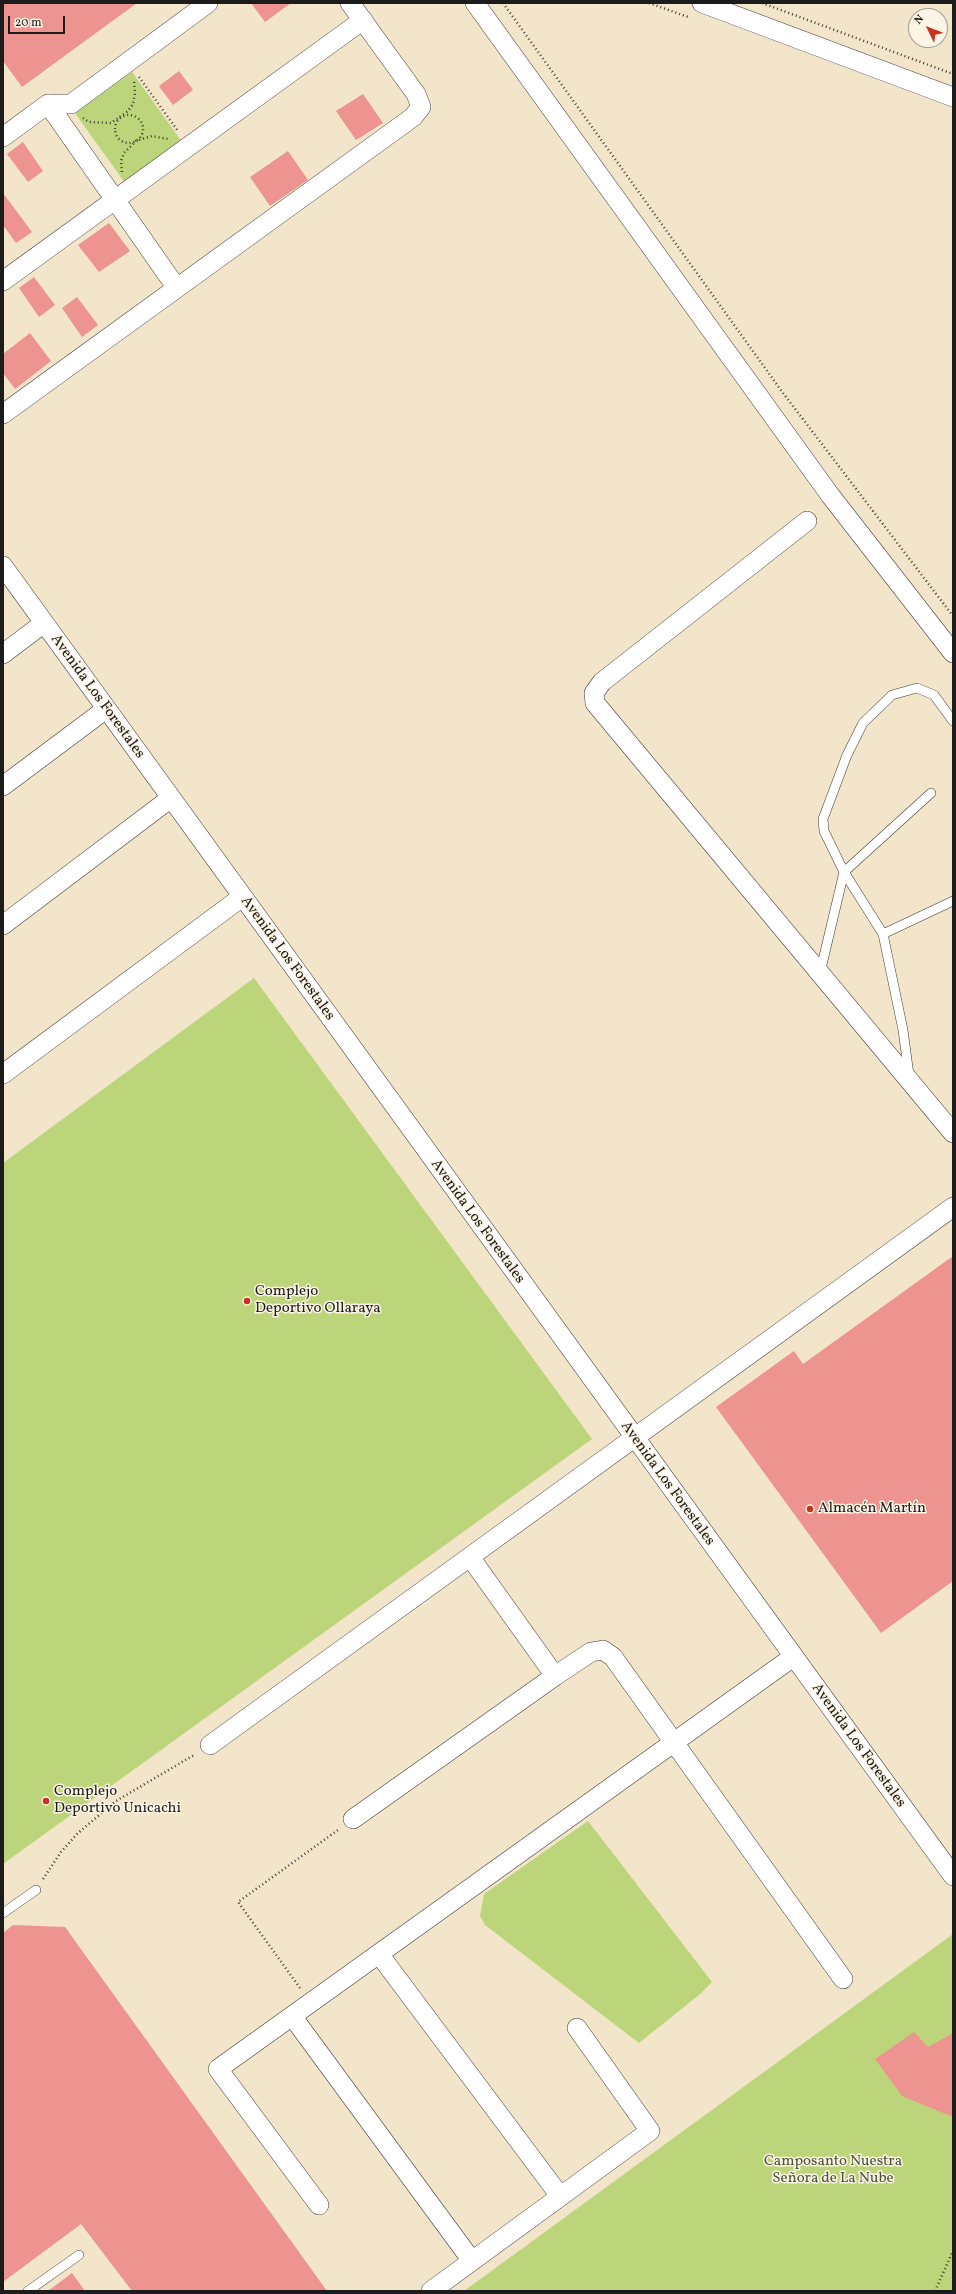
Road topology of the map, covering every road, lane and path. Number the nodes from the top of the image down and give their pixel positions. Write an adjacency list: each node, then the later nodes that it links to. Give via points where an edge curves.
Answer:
1 (208, 3): 8 (street)
2 (350, 3): 7 (street)
3 (475, 3): 26 (street, via 830,495)
4 (503, 3): 24 (path, via 778,387)
5 (702, 3): 10 (street)
6 (762, 3): 9 (path)
7 (362, 20): 16 (street); 20 (street, via 416,94 421,107 413,117)
8 (126, 63): 12 (street); 13 (path, via 133,78 135,93 128,112); 16 (path)
9 (953, 74)
10 (953, 97)
11 (48, 104): 12 (street); 14 (street); 18 (street)
12 (71, 104): 13 (path, via 89,122 111,123)
13 (121, 117): 15 (path, via 115,124 116,134 122,141); 15 (path, via 134,115 141,121 143,130)
14 (3, 137)
15 (136, 141): 16 (path, via 161,137); 17 (path, via 124,153 120,170)
16 (185, 149): 17 (street)
17 (132, 187): 18 (street)
18 (115, 200): 19 (street); 20 (street)
19 (3, 281)
20 (176, 286): 21 (street)
21 (3, 414)
22 (807, 521): 38 (street, via 602,682 594,693 595,703)
23 (3, 566): 25 (street, Avenida Los Forestales)
24 (953, 616)
25 (44, 623): 27 (street); 28 (street, Avenida Los Forestales)
26 (953, 653)
27 (3, 654)
28 (106, 709): 30 (street); 32 (street, Avenida Los Forestales)
29 (953, 721): 33 (lane, via 934,695 917,688 892,695 863,723 847,755 823,819 824,831)
30 (3, 786)
31 (932, 794): 33 (lane)
32 (171, 798): 34 (street, Avenida Los Forestales); 36 (street)
33 (844, 872): 37 (lane); 38 (lane)
34 (242, 897): 39 (street); 43 (street, Avenida Los Forestales)
35 (953, 900): 37 (lane)
36 (3, 925)
37 (884, 934): 40 (lane, via 903,1030)
38 (820, 973): 40 (street)
39 (3, 1074)
40 (909, 1081): 41 (street)
41 (953, 1133)
42 (953, 1207): 43 (street)
43 (634, 1438): 44 (street); 45 (street, Avenida Los Forestales)
44 (470, 1557): 46 (street); 48 (street)
45 (793, 1656): 47 (street); 50 (street, Avenida Los Forestales)
46 (555, 1676): 47 (street, via 591,1652 603,1650 612,1657); 49 (street)
47 (673, 1742): 53 (street); 54 (street)
48 (210, 1745): 51 (path, via 105,1810 78,1833 61,1852)
49 (353, 1819): 55 (path, via 238,1902)
50 (953, 1876)
51 (36, 1890): 52 (lane)
52 (3, 1913)
53 (379, 1954): 55 (street); 58 (street)
54 (843, 1979)
55 (310, 2003): 56 (street)
56 (292, 2016): 59 (street, via 218,2069); 62 (street)
57 (577, 2028): 58 (street, via 650,2131)
58 (560, 2196): 62 (street)
59 (319, 2205)
60 (953, 2251): 65 (path)
61 (79, 2254): 63 (lane)
62 (472, 2261): 64 (street)
63 (28, 2291)
64 (431, 2291)
65 (935, 2291)

